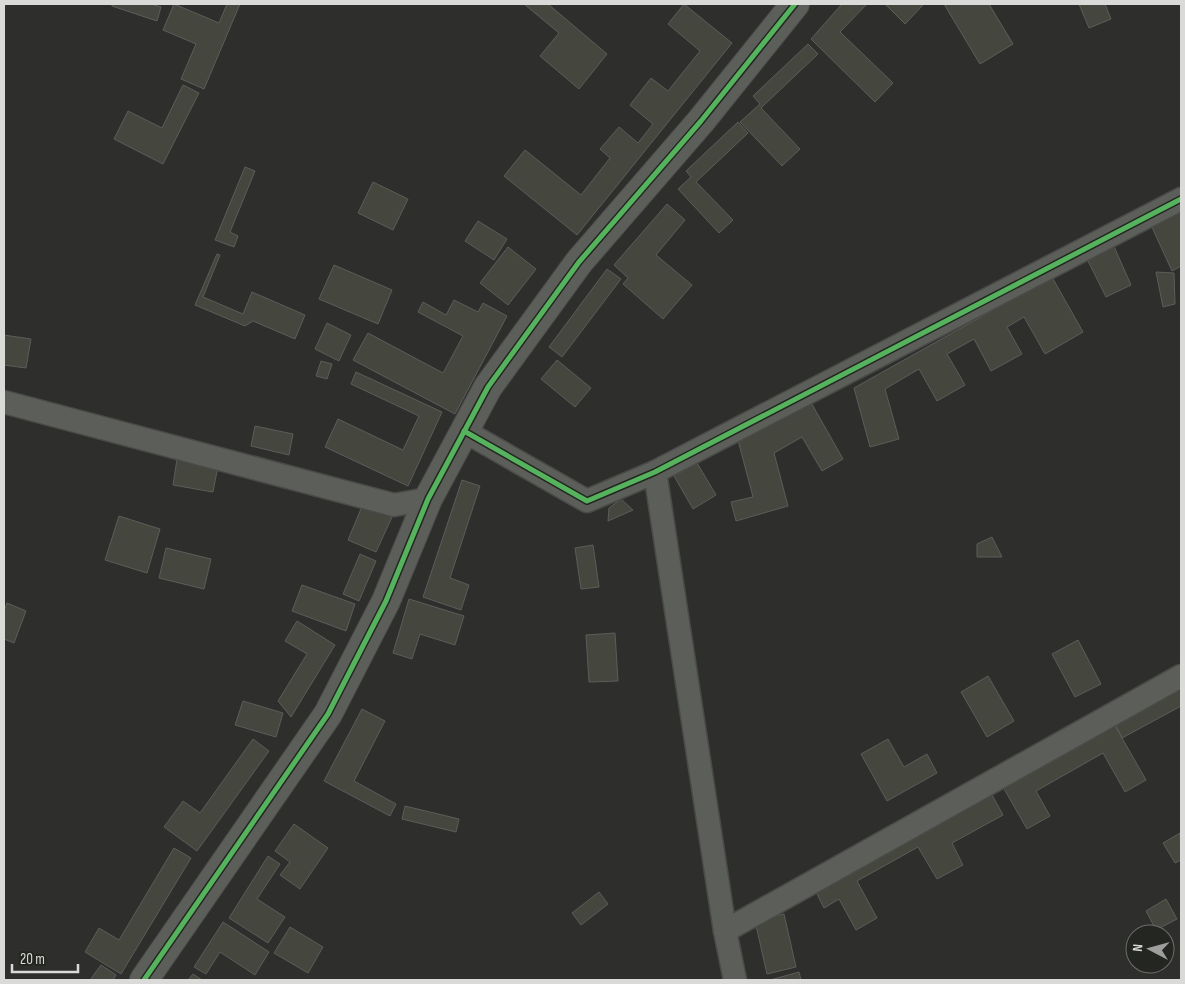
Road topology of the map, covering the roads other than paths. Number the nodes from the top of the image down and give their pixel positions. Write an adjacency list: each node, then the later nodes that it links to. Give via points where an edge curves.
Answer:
1 (795, 4): 4 (street, via 701,121 579,262 488,387)
2 (1181, 199): 5 (street)
3 (4, 402): 6 (street, via 394,505)
4 (464, 431): 5 (street, via 587,501); 6 (street)
5 (654, 472): 8 (street)
6 (428, 499): 9 (street, via 386,601 328,714)
7 (1181, 676): 8 (street)
8 (725, 931): 10 (street)
9 (144, 980)
10 (735, 980)

